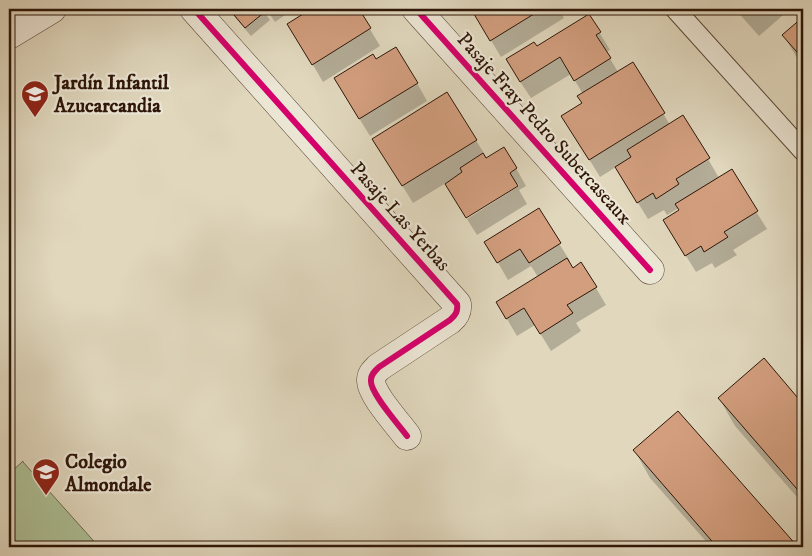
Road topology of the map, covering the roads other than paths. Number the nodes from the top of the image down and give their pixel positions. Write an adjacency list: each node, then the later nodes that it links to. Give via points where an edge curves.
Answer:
1 (52, 9): 5 (street)
2 (194, 9): 8 (street, Pasaje Las Yerbas, via 457,304 455,316 379,367 370,379 375,394)
3 (416, 9): 7 (street, Pasaje Fray Pedro Subercaseaux)
4 (675, 9): 6 (lane)
5 (9, 35)
6 (803, 151)
7 (650, 270)
8 (407, 436)

